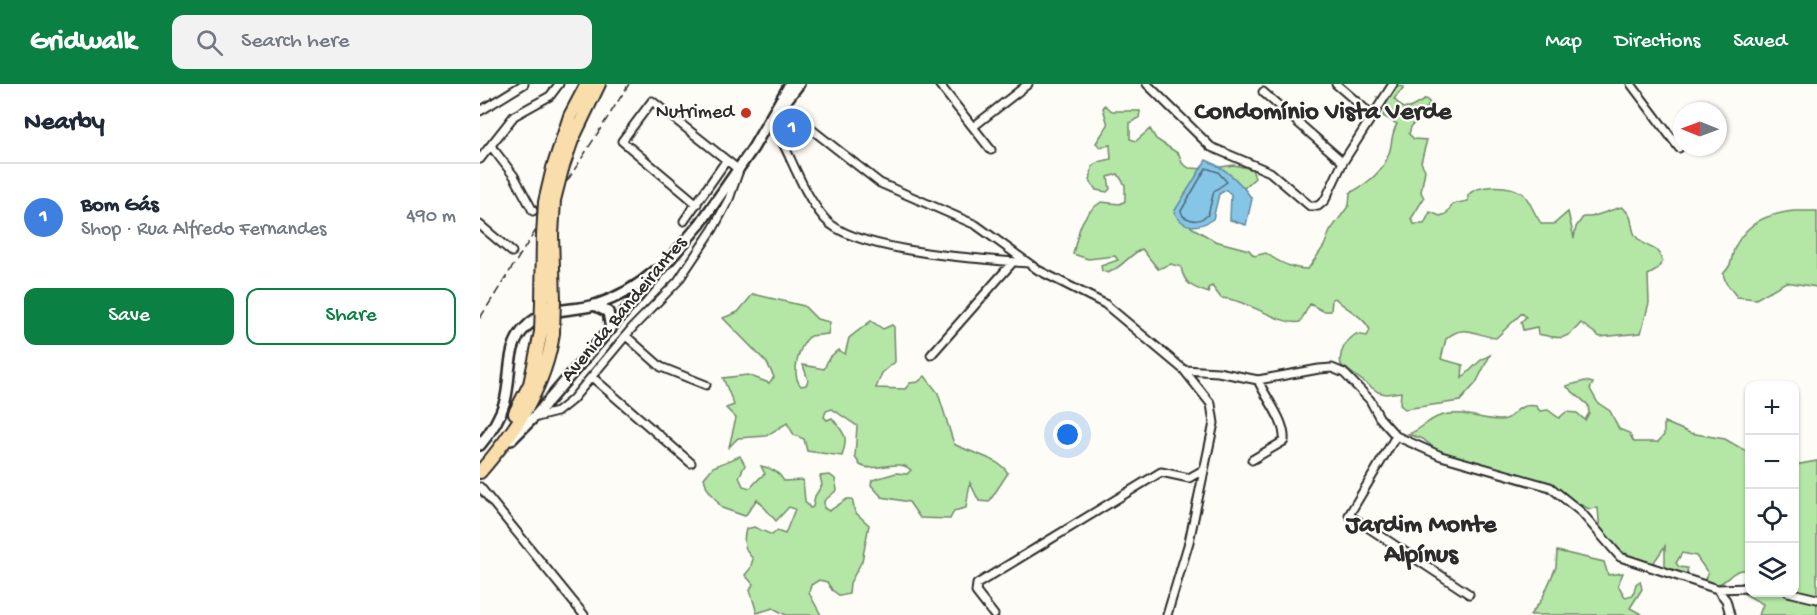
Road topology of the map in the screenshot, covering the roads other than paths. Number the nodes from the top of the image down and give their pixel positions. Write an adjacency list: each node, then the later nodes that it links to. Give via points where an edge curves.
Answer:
1 (524, 84): 15 (street)
2 (559, 84): 20 (street, via 550,96 514,116)
3 (587, 84): 25 (highway, via 570,116)
4 (599, 84): 25 (highway)
5 (790, 84): 17 (main road, Avenida Bandeirantes)
6 (799, 84): 14 (main road, Avenida Bandeirantes)
7 (939, 84): 18 (street)
8 (1028, 84): 18 (street)
9 (1147, 84): 24 (street, via 1204,142 1269,172 1310,206 1325,200)
10 (1336, 84): 16 (street)
11 (1393, 84): 16 (street)
12 (1631, 84): 19 (street)
13 (1263, 92): 24 (street)
14 (783, 107): 17 (main road, Avenida Bandeirantes); 34 (street, via 880,183 976,225)
15 (480, 111)
16 (1372, 115): 24 (street)
17 (772, 116): 26 (main road, Avenida Bandeirantes); 33 (street, via 811,202 832,225 894,247)
18 (974, 127): 21 (street)
19 (1673, 141)
20 (491, 146): 22 (street); 28 (street, via 514,176)
21 (991, 150)
22 (480, 159)
23 (726, 160): 26 (street); 27 (street); 27 (street, via 652,101 622,140)
24 (1343, 162)
25 (557, 168): 46 (highway, bridge, via 545,202 547,332 522,401)
26 (739, 170): 32 (main road, Avenida Bandeirantes); 37 (street, Avenida Bandeirantes, via 729,199 701,249 678,281)
27 (697, 204): 29 (street)
28 (533, 211)
29 (684, 221)
30 (480, 225): 31 (street)
31 (512, 252)
32 (676, 253): 35 (main road, Avenida Bandeirantes, via 640,284); 36 (main road, Avenida Bandeirantes)
33 (1013, 262): 34 (street); 38 (street)
34 (1028, 263): 39 (street, via 1105,304)
35 (594, 305): 36 (main road, via 608,312); 45 (main road, Avenida Bandeirantes, via 550,311 525,327 511,352 506,399 500,415)
36 (611, 328): 43 (main road, Avenida Bandeirantes)
37 (626, 336): 40 (street, Avenida Bandeirantes); 42 (street, via 661,367)
38 (931, 355)
39 (1184, 370): 41 (street); 49 (street, via 1214,413)
40 (592, 376): 43 (street, Avenida Bandeirantes, via 557,412); 48 (street)
41 (1258, 380): 44 (street, via 1332,368 1344,373 1370,400 1378,417); 47 (street, via 1285,438)
42 (706, 385)
43 (533, 418): 46 (main road, Avenida Bandeirantes)
44 (1396, 436): 53 (street, via 1441,456 1550,487 1581,512 1620,557); 54 (street, via 1349,515)
45 (480, 445)
46 (485, 460): 50 (highway)
47 (1252, 460)
48 (691, 463)
49 (1203, 470): 58 (street, via 1189,478 1161,472 977,584 976,592); 59 (street, via 1189,542)
50 (480, 472)
51 (480, 487): 57 (street)
52 (1745, 588): 53 (street)
53 (1717, 589): 60 (street, via 1726,600)
54 (1469, 594)
55 (1799, 595): 56 (street)
56 (1817, 599)
57 (584, 615)
58 (994, 615)
59 (1167, 615)
60 (1730, 615)

